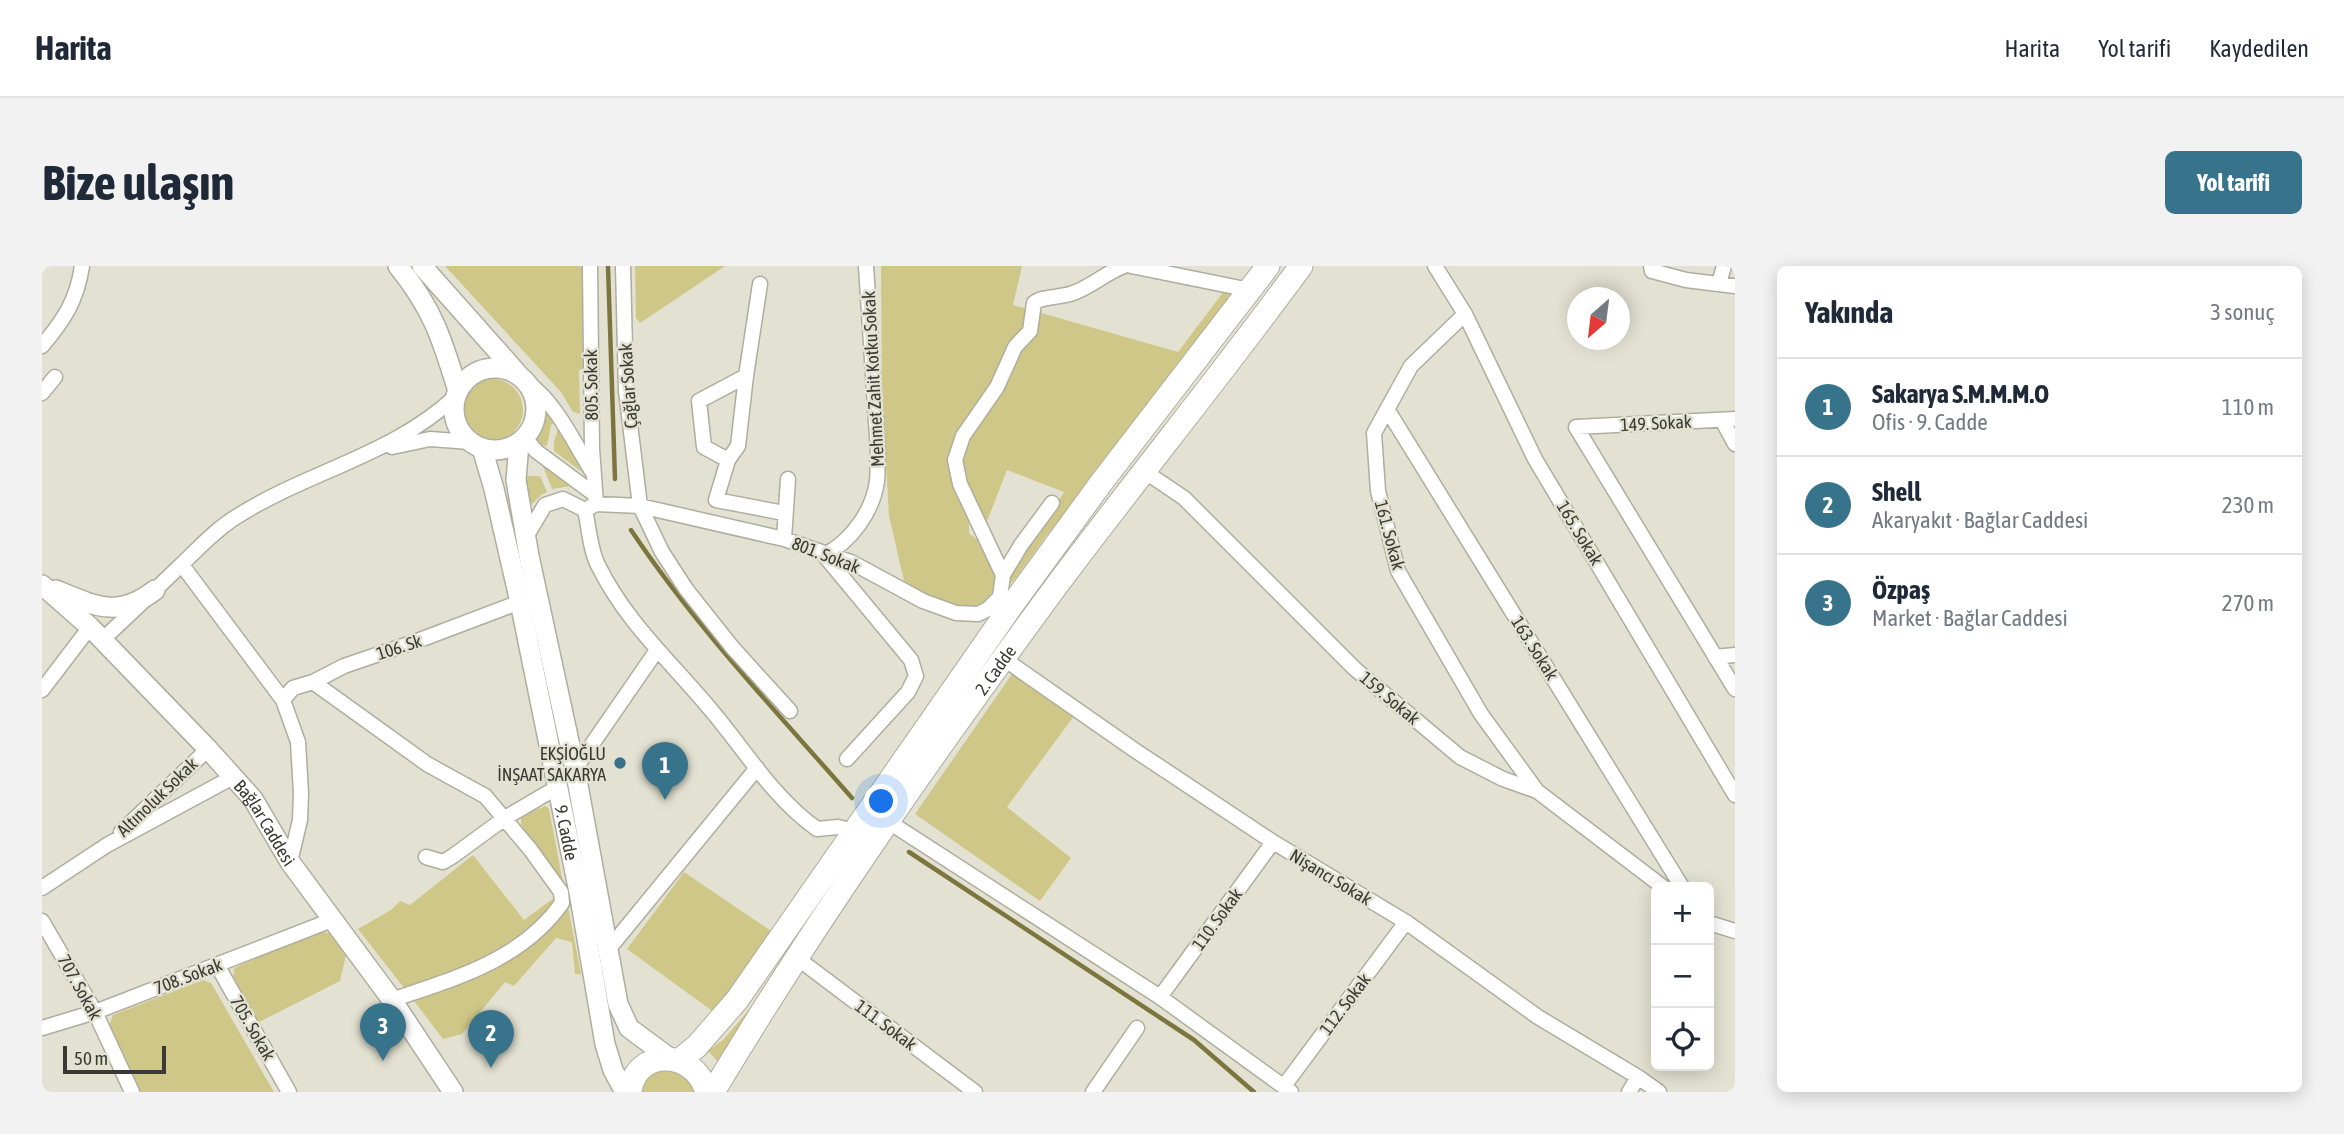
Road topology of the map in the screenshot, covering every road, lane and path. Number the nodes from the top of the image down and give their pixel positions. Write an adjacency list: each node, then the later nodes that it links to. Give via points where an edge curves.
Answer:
1 (82, 266): 19 (street, via 78,291)
2 (398, 266): 24 (main road, via 420,293 439,331)
3 (422, 266): 22 (main road)
4 (590, 266): 33 (street, 805. Sokak)
5 (623, 266): 37 (street, Çağlar Sokak, via 626,391)
6 (866, 266): 41 (street, Mehmet Zahit Kotku Sokak, via 877,481 859,524 840,547)
7 (1124, 266): 43 (street, via 1079,291 1034,303 1030,331 1015,347 997,387 960,444 956,460 960,484)
8 (1131, 266): 17 (street)
9 (1268, 266): 17 (main road, 2. Cadde)
10 (1301, 266): 32 (main road, 2. Cadde)
11 (1435, 266): 18 (street, 165. Sokak)
12 (1651, 266): 15 (street, via 1652,271 1686,280)
13 (1724, 266): 15 (street)
14 (760, 284): 20 (street)
15 (1719, 284): 16 (street)
16 (1735, 286)
17 (1250, 290): 46 (main road, 2. Cadde)
18 (1465, 314): 25 (street, 161. Sokak, via 1411,366); 65 (street, 165. Sokak, via 1535,458)
19 (42, 346)
20 (746, 376): 31 (street, via 738,446); 31 (street, via 699,401 704,447)
21 (55, 377): 23 (street)
22 (522, 378): 24 (main road, via 495,368 484,369 473,374); 27 (main road, via 537,405 532,429); 33 (street, via 541,394)
23 (42, 393)
24 (457, 393): 29 (main road, via 456,421 461,433); 30 (street, via 419,427)
25 (1387, 410): 64 (street, 161. Sokak, via 1374,433 1378,491 1398,571 1481,714); 74 (street, 163. Sokak)
26 (1729, 420): 28 (street); 51 (street, 149. Sokak, via 1576,427)
27 (522, 440): 29 (main road, via 508,449); 35 (street); 39 (main road, 9. Cadde, via 516,480)
28 (1735, 444)
29 (476, 445): 30 (street, via 430,439); 47 (main road, 9. Cadde, via 494,489)
30 (374, 452): 42 (street, via 234,518)
31 (728, 460): 38 (street, via 716,500)
32 (1144, 471): 52 (main road, 2. Cadde); 64 (street, 159. Sokak, via 1184,498 1356,669 1460,757)
33 (593, 475): 35 (street, 805. Sokak)
34 (788, 479): 38 (street)
35 (592, 503): 37 (street, 801. Sokak); 39 (street, 801. Sokak, via 563,499 545,505); 49 (street, 805. Sokak, via 597,565)
36 (1052, 503): 43 (street)
37 (640, 506): 40 (street, 801. Sokak); 57 (street, Çağlar Sokak, via 686,589)
38 (784, 513): 40 (street)
39 (526, 537): 61 (main road, 9. Cadde)
40 (784, 539): 41 (street, 801. Sokak)
41 (824, 555): 46 (street, 801. Sokak, via 851,562 956,613 978,614); 59 (street, via 911,660 916,676 908,692)
42 (182, 565): 45 (street); 56 (street)
43 (1003, 575): 46 (street)
44 (42, 584): 45 (main road, via 86,603 115,609); 48 (main road, Bağlar Caddesi)
45 (155, 590): 48 (street)
46 (1006, 601): 68 (main road, 2. Cadde)
47 (520, 602): 53 (street, 106. Sk, via 362,659); 63 (main road, 9. Cadde)
48 (96, 634): 55 (street); 58 (main road, Bağlar Caddesi)
49 (657, 650): 60 (street, 805. Sokak); 61 (street)
50 (1735, 655): 51 (street)
51 (1715, 657): 54 (street)
52 (1004, 659): 67 (main road, 2. Cadde); 69 (street, Nişancı Sokak)
53 (313, 682): 56 (street, 106. Sk, via 293,688); 66 (street, via 428,764 485,796)
54 (1735, 689)
55 (42, 690)
56 (283, 700): 72 (street, via 298,743 301,793)
57 (790, 711)
58 (208, 749): 62 (main road, Bağlar Caddesi); 70 (street, Altınoluk Sokak)
59 (847, 759)
60 (757, 768): 68 (street, 805. Sokak, via 799,816 817,829); 81 (street)
61 (575, 769): 81 (main road, 9. Cadde)
62 (233, 777): 70 (street, Altınoluk Sokak); 72 (main road, Bağlar Caddesi, via 253,799)
63 (556, 788): 66 (street); 95 (main road, 9. Cadde, via 605,1044 613,1070)
64 (1537, 791): 73 (street, 159. Sokak)
65 (1735, 795)
66 (505, 818): 71 (street, via 443,862); 85 (street, via 561,892 562,904 548,922 507,955)
67 (889, 822): 82 (main road, 2. Cadde); 84 (street)
68 (854, 831): 89 (main road, 2. Cadde, via 737,1000 697,1046)
69 (1273, 842): 78 (street, Nişancı Sokak); 84 (street, 110. Sokak)
70 (107, 845): 75 (street, Altınoluk Sokak)
71 (426, 857)
72 (290, 862): 76 (main road, Bağlar Caddesi)
73 (1656, 882)
74 (1679, 882)
75 (42, 888)
76 (332, 919): 83 (street, 708. Sokak); 85 (main road, Bağlar Caddesi)
77 (42, 921): 86 (street, 707. Sokak)
78 (1406, 922): 90 (street, Nişancı Sokak, via 1538,1017); 91 (street, 112. Sokak)
79 (1714, 925): 80 (street)
80 (1735, 931)
81 (607, 951): 89 (main road, 9. Cadde, via 618,1004 629,1028)
82 (797, 958): 97 (main road, 2. Cadde); 98 (street, 111. Sokak)
83 (217, 965): 86 (street, 708. Sokak); 93 (street, 705. Sokak)
84 (1160, 997): 91 (street)
85 (392, 1000): 94 (main road, Bağlar Caddesi)
86 (95, 1012): 87 (street, 708. Sokak); 92 (street, 707. Sokak)
87 (42, 1028)
88 (1137, 1028): 99 (street)
89 (676, 1059): 95 (main road, via 646,1065); 96 (main road, via 698,1072)
90 (1639, 1077): 100 (street); 101 (street, Nişancı Sokak)
91 (1287, 1089)
92 (132, 1092)
93 (289, 1092)
94 (453, 1092)
95 (628, 1092)
96 (707, 1092)
97 (713, 1092)
98 (975, 1092)
99 (1093, 1092)
100 (1629, 1092)
101 (1659, 1092)

